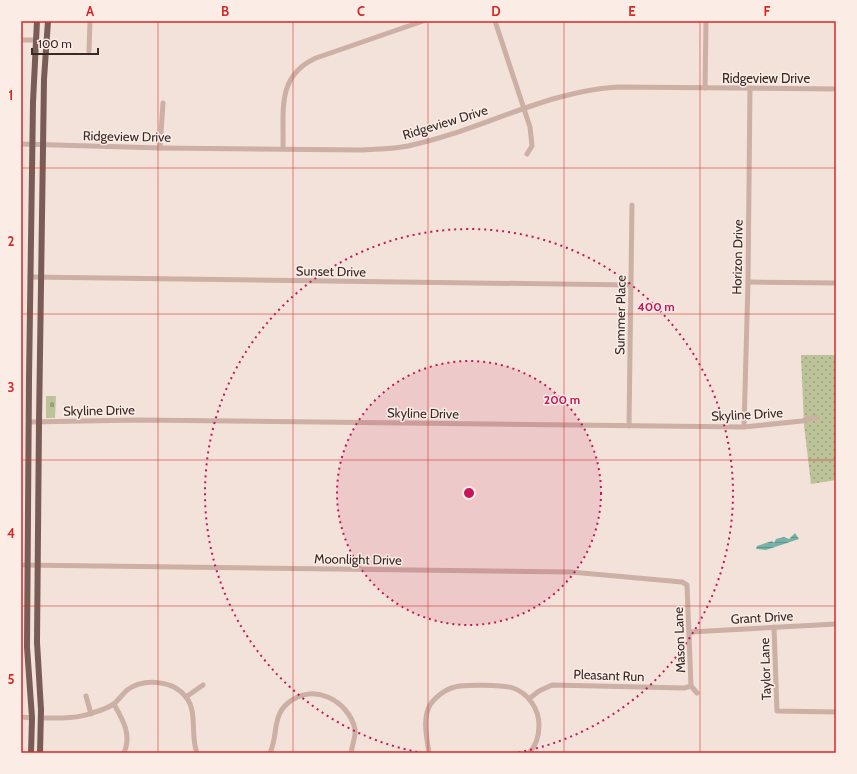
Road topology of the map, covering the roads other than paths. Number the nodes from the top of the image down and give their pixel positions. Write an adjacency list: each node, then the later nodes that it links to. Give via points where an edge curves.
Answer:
1 (37, 21): 8 (main road)
2 (48, 21): 17 (main road, via 44,79)
3 (90, 21): 9 (street)
4 (423, 21): 19 (street, via 316,58 302,66 285,90)
5 (495, 21): 14 (street)
6 (706, 21): 10 (street)
7 (21, 40): 8 (street)
8 (36, 40): 16 (main road)
9 (89, 52)
10 (705, 88): 11 (street, Ridgeview Drive); 14 (street, Ridgeview Drive, via 601,88)
11 (750, 88): 12 (street, Ridgeview Drive); 24 (street, Horizon Drive)
12 (836, 89)
13 (163, 103): 18 (street)
14 (524, 108): 19 (street, Ridgeview Drive, via 408,146 363,150); 20 (street, via 532,142)
15 (21, 144): 16 (street, Ridgeview Drive)
16 (33, 145): 17 (street, Ridgeview Drive); 22 (main road)
17 (44, 145): 18 (street, Ridgeview Drive); 23 (main road)
18 (160, 148): 19 (street, Ridgeview Drive)
19 (283, 148)
20 (527, 154)
21 (632, 205): 26 (street, Summer Place)
22 (30, 277): 23 (street, Sunset Drive); 28 (main road)
23 (42, 277): 26 (street, Sunset Drive); 29 (main road)
24 (748, 282): 25 (street); 31 (street, Horizon Drive)
25 (836, 283)
26 (631, 286): 30 (street, Summer Place)
27 (816, 417): 31 (street, Skyline Drive, via 802,421)
28 (29, 422): 29 (street, Skyline Drive); 33 (main road)
29 (39, 422): 30 (street, Skyline Drive, via 139,420); 34 (main road)
30 (629, 426): 31 (street, Skyline Drive)
31 (744, 427)
32 (21, 565): 33 (street, Moonlight Drive)
33 (28, 565): 34 (street, Moonlight Drive); 49 (main road, via 27,646)
34 (39, 566): 35 (street, Moonlight Drive, via 571,572 682,582); 50 (main road, via 37,642)
35 (687, 585): 38 (street, Mason Lane)
36 (836, 624): 37 (street, Grant Drive)
37 (774, 627): 38 (street, Grant Drive); 46 (street, Taylor Lane, via 777,711)
38 (690, 632): 40 (street, Mason Lane)
39 (203, 685): 43 (street)
40 (691, 686): 41 (street, Mason Lane); 44 (street, Pleasant Run, via 684,688 552,684)
41 (697, 693)
42 (86, 696): 47 (street)
43 (186, 697): 45 (street, via 169,685 147,682 127,690); 54 (street, via 192,716)
44 (530, 698): 57 (street, via 512,688 454,687 439,695 430,705 425,722); 58 (street, via 539,717 539,736)
45 (114, 704): 47 (street); 53 (street, via 128,739)
46 (836, 712)
47 (91, 714): 50 (street, via 67,718)
48 (21, 718): 49 (street)
49 (32, 718): 50 (main road); 51 (main road)
50 (41, 718): 52 (main road)
51 (31, 753)
52 (40, 753)
53 (124, 753)
54 (197, 753)
55 (270, 753): 56 (street, via 278,715 288,702 304,694 321,694 334,699 348,711 355,730)
56 (351, 753)
57 (429, 753)
58 (529, 753)

